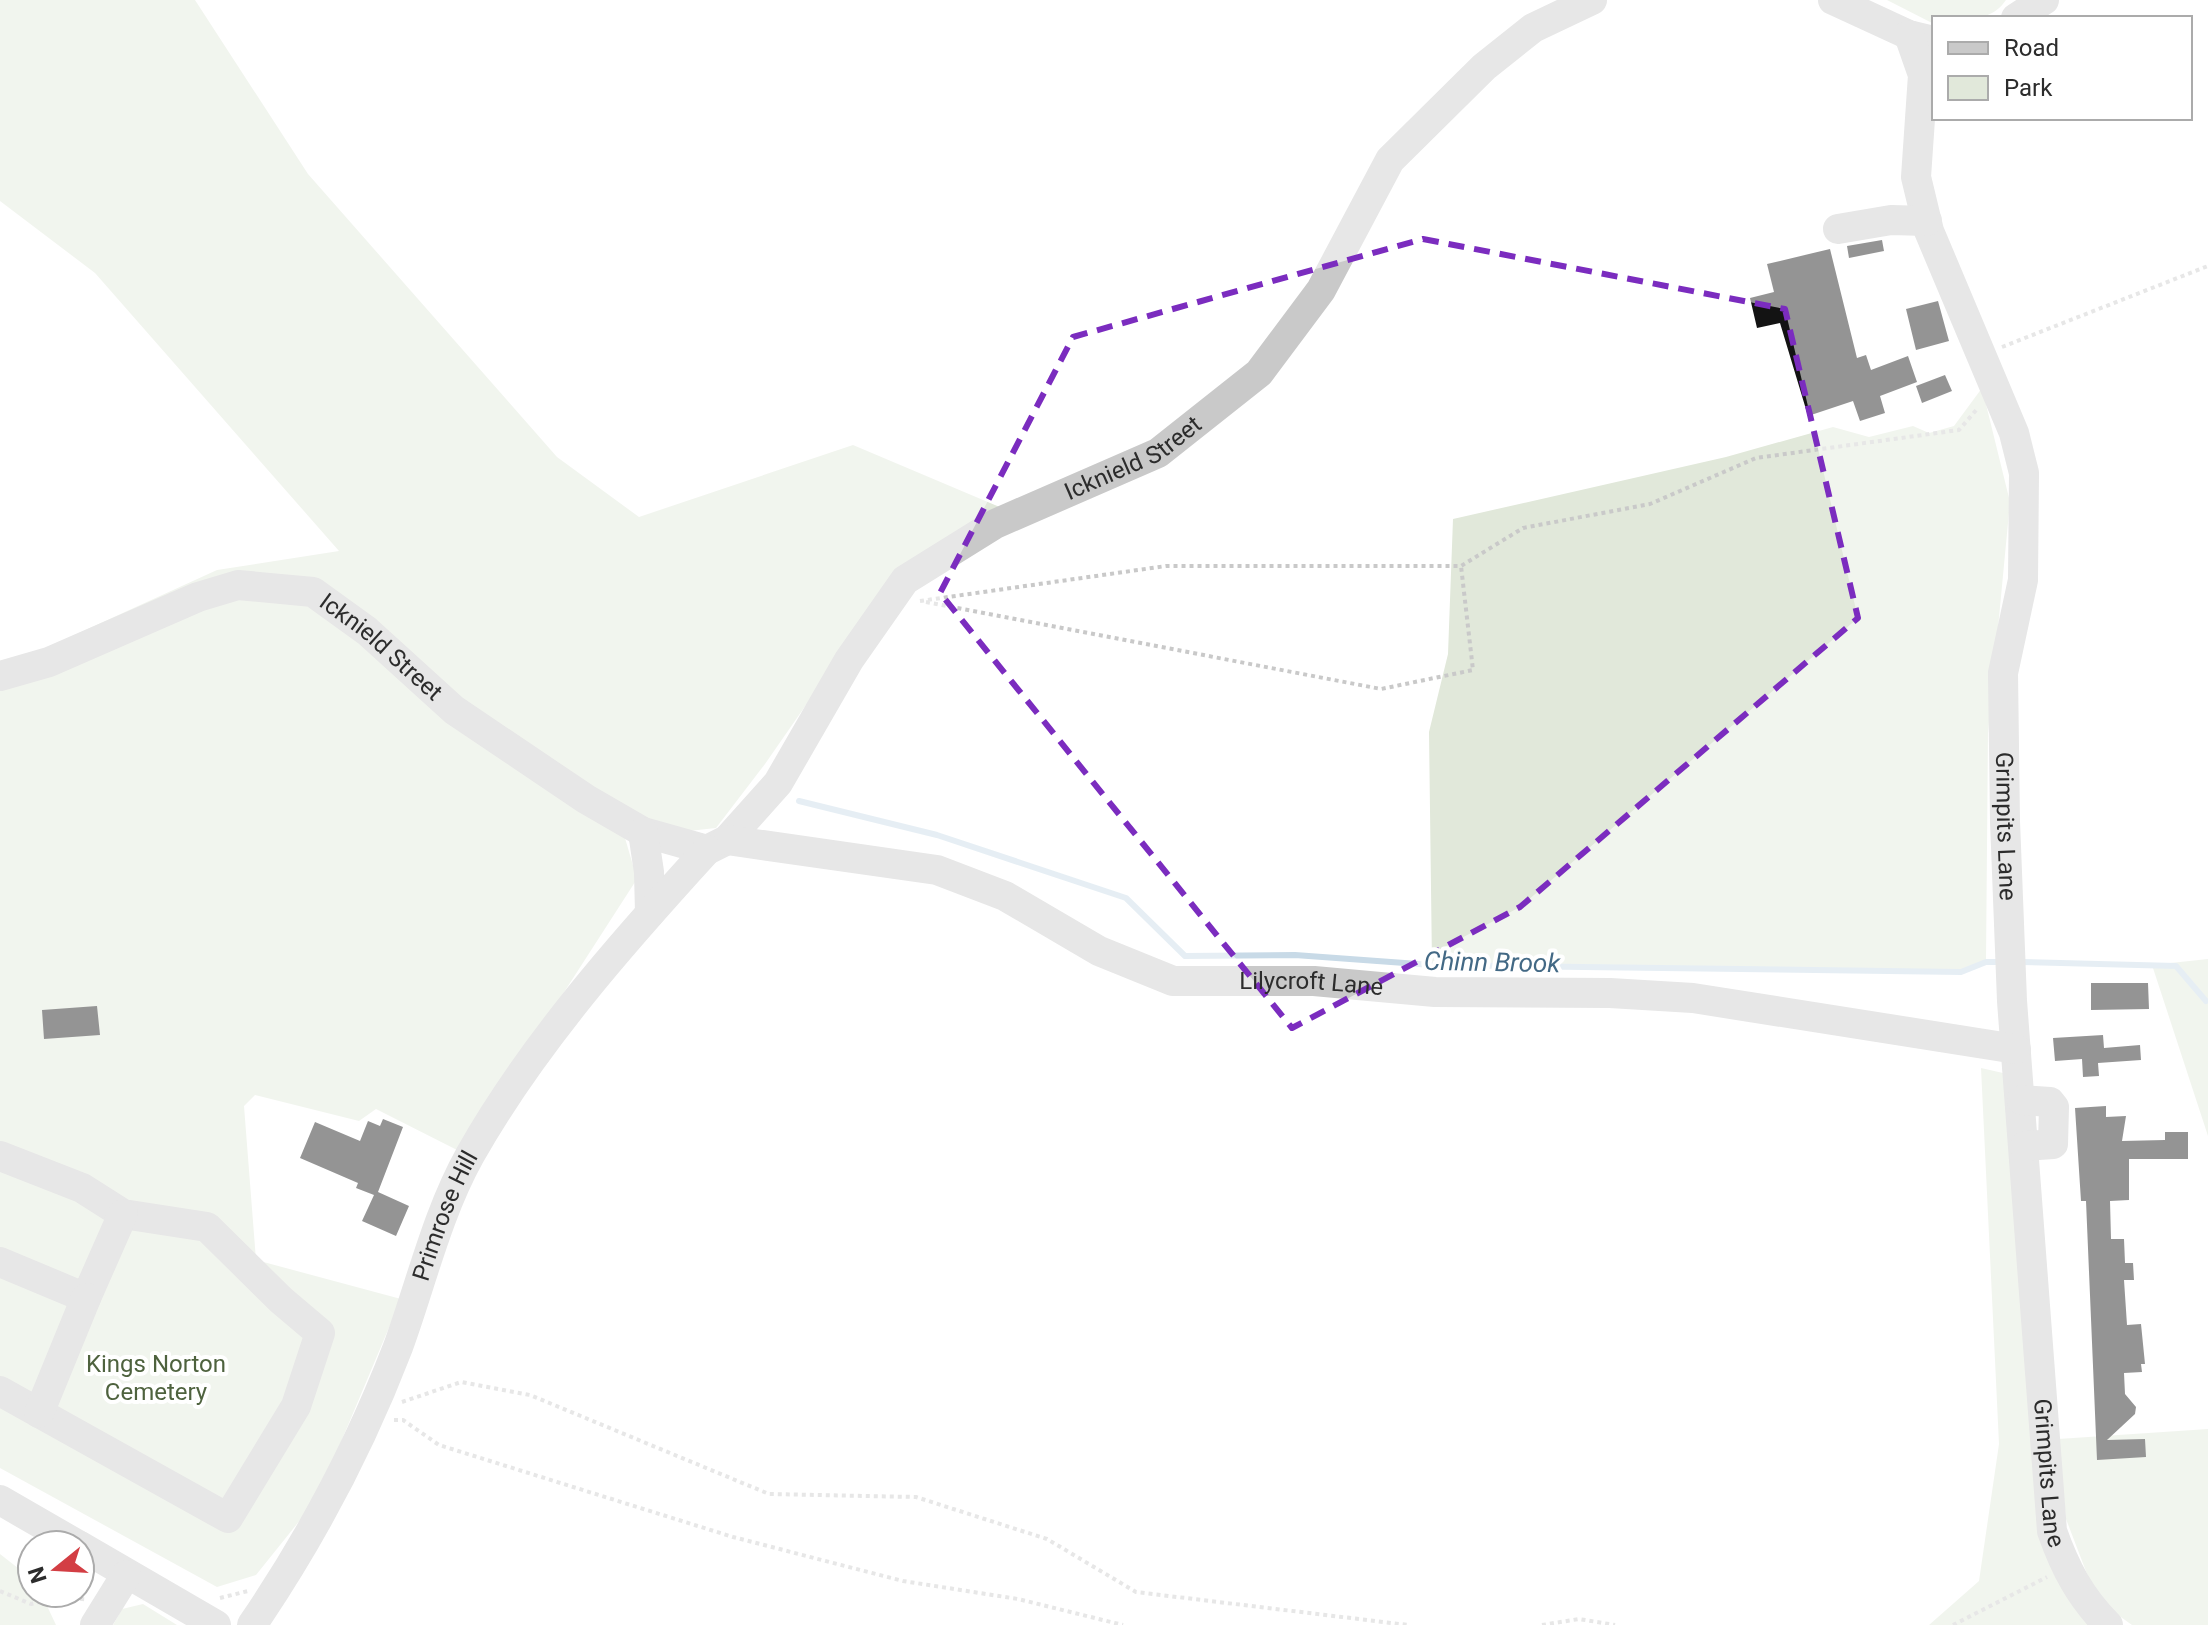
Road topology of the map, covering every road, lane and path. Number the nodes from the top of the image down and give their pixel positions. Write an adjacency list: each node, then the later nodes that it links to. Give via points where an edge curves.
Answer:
1 (1592, 0): 13 (street, Icknield Street, via 1533,28 1484,67 1390,160 1321,290 1259,373 1158,453 995,524)
2 (1833, 0): 5 (street)
3 (2044, 0): 4 (street)
4 (2019, 16)
5 (1921, 38): 6 (street, Grimpits Lane)
6 (1928, 70): 7 (street, Grimpits Lane, via 1916,177)
7 (1927, 221): 8 (street, via 1891,220); 10 (street, Grimpits Lane)
8 (1838, 229)
9 (2208, 266): 10 (path)
10 (1981, 354): 11 (street, Grimpits Lane)
11 (1995, 388): 12 (path, via 1959,430 1756,458 1650,504 1523,528); 18 (street, Grimpits Lane, via 2024,473 2026,513 2023,580 2003,673)
12 (1461, 566): 13 (path, via 1166,566); 13 (path, via 1473,670 1381,689)
13 (912, 591): 16 (street, Icknield Street, via 849,660 778,783)
14 (0, 676): 15 (street, Icknield Street, via 49,662 238,585 313,592 367,631 454,710)
15 (643, 832): 16 (street, Icknield Street); 17 (street)
16 (717, 845): 17 (street, Primrose Hill); 18 (street, Lilycroft Lane, via 937,870 1005,896 1099,951 1173,981 1314,981 1435,992 1693,998)
17 (650, 913): 34 (street, Primrose Hill, via 507,1096 469,1157 365,1429 330,1501)
18 (2016, 1049): 30 (street, Grimpits Lane, via 2052,1531)
19 (0, 1156): 20 (street, via 82,1188)
20 (123, 1214): 22 (street); 25 (street, via 207,1227 320,1333 296,1406 228,1518)
21 (0, 1262): 22 (street)
22 (86, 1298): 25 (street)
23 (0, 1391): 25 (street)
24 (414, 1397): 36 (path, via 461,1382 530,1395 769,1494 916,1497 1047,1539 1136,1592)
25 (39, 1413)
26 (411, 1426): 35 (path, via 439,1445 733,1537 903,1581 1018,1599)
27 (0, 1500): 28 (street)
28 (51, 1529)
29 (96, 1556): 31 (street)
30 (2065, 1567): 39 (path); 40 (street, Grimpits Lane, via 2087,1604)
31 (126, 1575): 32 (street); 33 (street)
32 (90, 1620)
33 (216, 1625)
34 (252, 1625)
35 (1123, 1625)
36 (1408, 1625)
37 (1542, 1625): 38 (path, via 1579,1619)
38 (1615, 1625)
39 (1953, 1625)
40 (2108, 1625)

